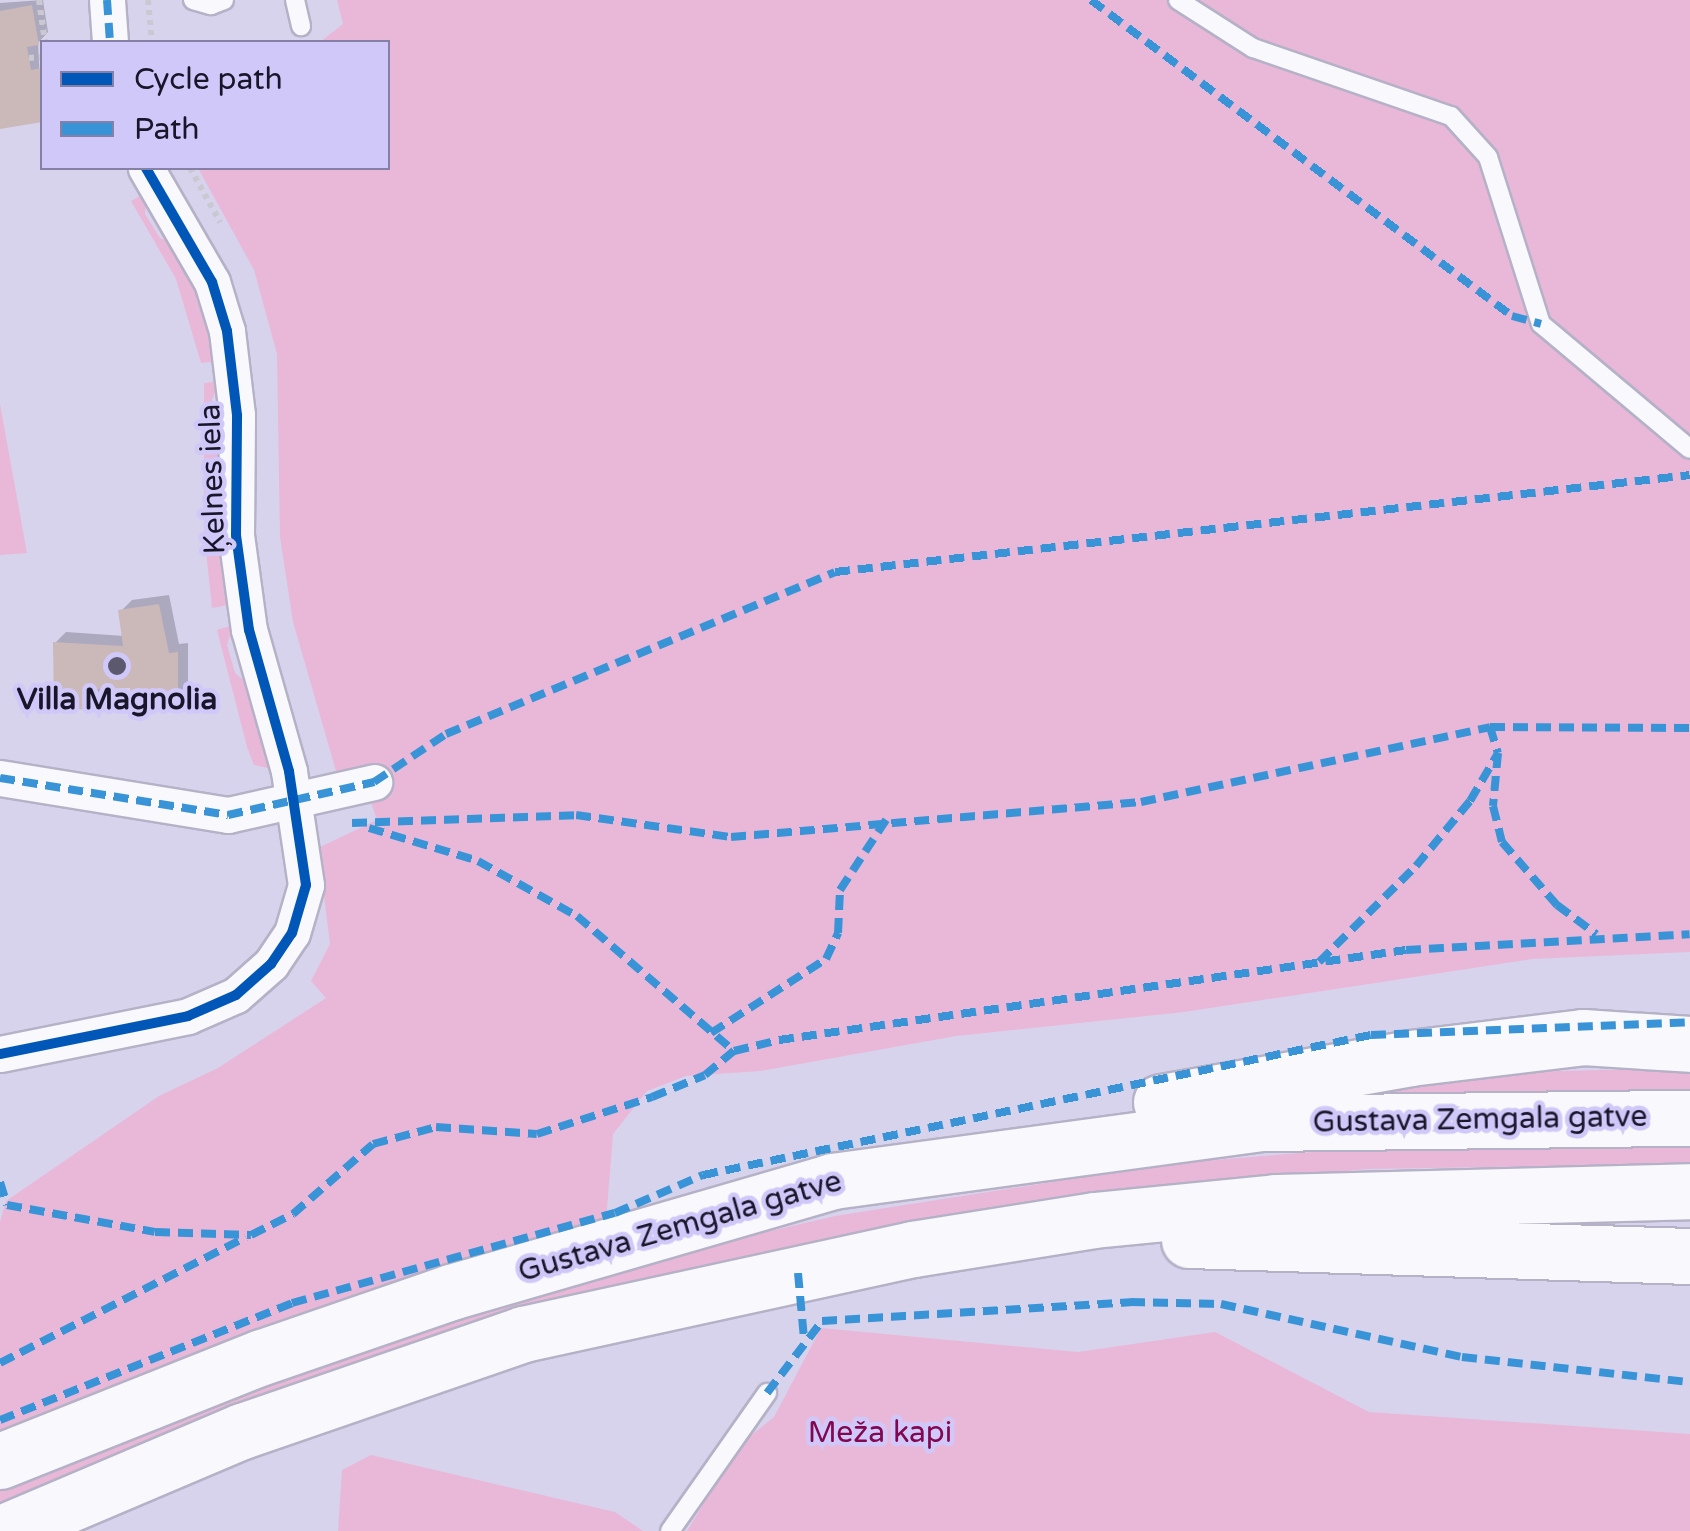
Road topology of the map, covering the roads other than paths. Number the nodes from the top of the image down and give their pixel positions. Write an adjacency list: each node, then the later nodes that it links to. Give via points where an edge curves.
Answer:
1 (107, 0): 7 (street)
2 (192, 0): 3 (lane)
3 (224, 0)
4 (295, 0): 6 (lane)
5 (1178, 0): 9 (lane, via 1253,48 1451,116 1488,157 1541,324)
6 (301, 26)
7 (110, 40)
8 (147, 170): 12 (street, Ķelnes iela, via 203,265 227,330 237,415 236,536 249,630)
9 (1690, 449)
10 (0, 778): 12 (street, via 228,815)
11 (374, 782): 12 (street)
12 (296, 802): 14 (street, Ķelnes iela, via 306,885 292,933 271,964 236,994 188,1016)
13 (1690, 1044): 16 (main road, via 1583,1037 1410,1058 1029,1127)
14 (0, 1054)
15 (1690, 1118): 16 (main road, Gustava Zemgala gatve, via 1262,1123)
16 (832, 1180): 21 (main road, Gustava Zemgala gatve, via 434,1298)
17 (1690, 1192): 19 (main road, Gustava Zemgala gatve, via 1276,1202 1094,1220)
18 (1690, 1256): 19 (main road, via 1170,1240)
19 (798, 1273): 22 (main road, Gustava Zemgala gatve, via 504,1340 242,1432)
20 (767, 1392): 23 (lane)
21 (0, 1461)
22 (6, 1531)
23 (670, 1531)

